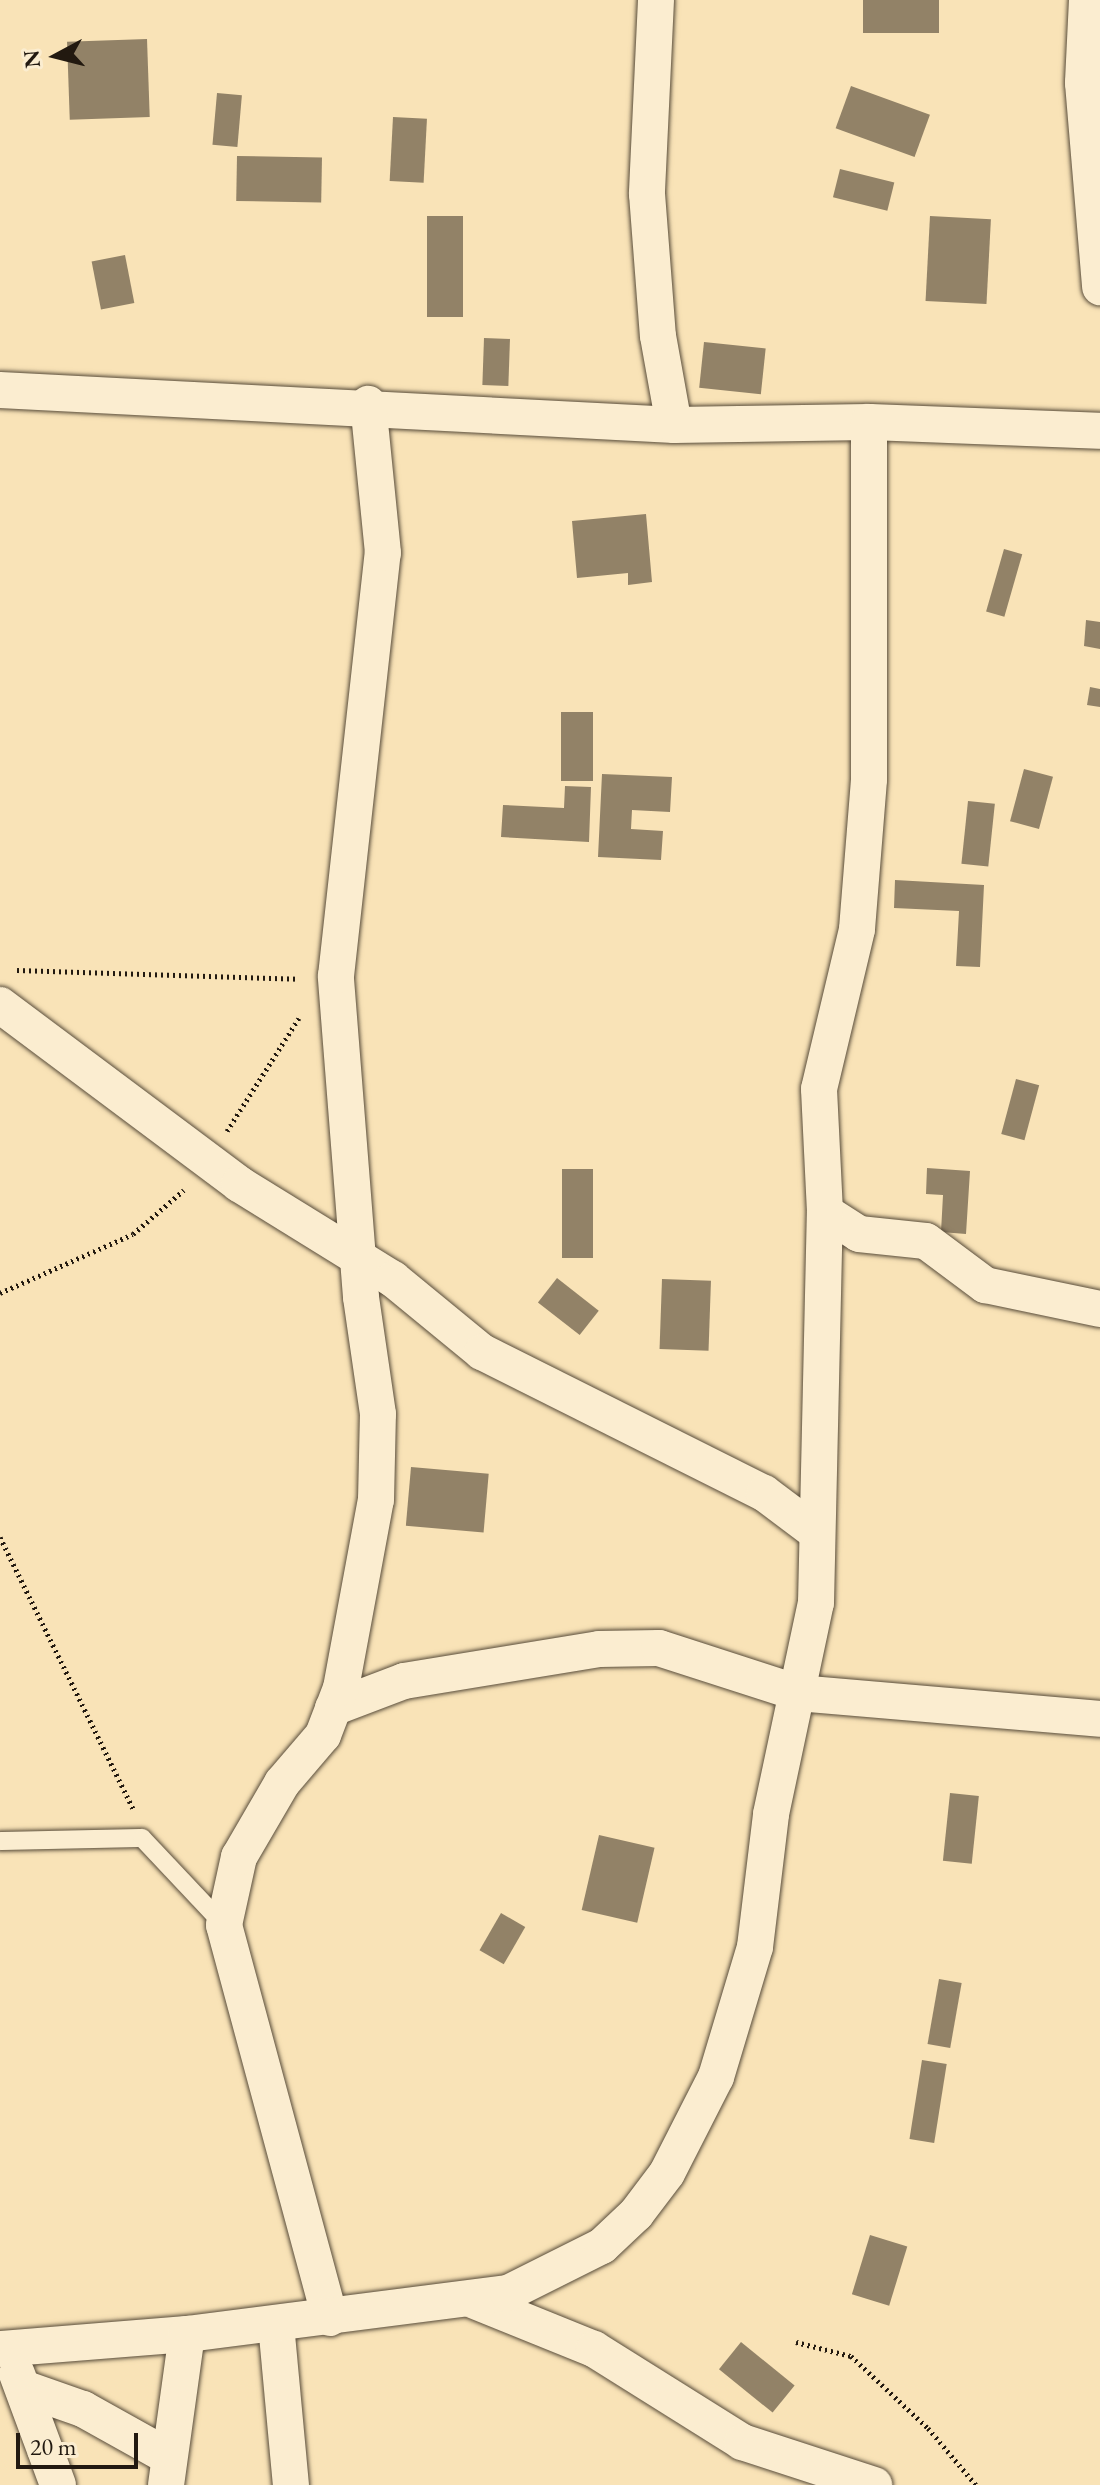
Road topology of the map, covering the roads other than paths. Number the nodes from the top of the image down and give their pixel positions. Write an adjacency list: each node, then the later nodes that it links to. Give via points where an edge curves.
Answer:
1 (656, 0): 7 (street, via 647,194 658,336)
2 (1087, 0): 3 (street, via 1083,83)
3 (1100, 287)
4 (0, 390): 5 (street)
5 (368, 404): 7 (street); 11 (street, via 383,553 327,977)
6 (869, 422): 7 (street); 8 (street); 10 (street, via 869,779 857,929 819,1089)
7 (674, 425)
8 (1100, 431)
9 (0, 1005): 11 (street, via 208,1162)
10 (825, 1212): 12 (street, via 859,1234 926,1241 985,1285); 13 (street)
11 (358, 1254): 13 (street, via 445,1327 517,1373 764,1493); 15 (street, via 380,1457 361,1610)
12 (1100, 1309)
13 (816, 1532): 14 (street, via 816,1603)
14 (798, 1693): 15 (street, via 691,1654 632,1648 383,1685); 16 (street); 19 (street, via 741,2008 716,2077 667,2173 602,2246 525,2286)
15 (333, 1708): 18 (street, via 323,1735 245,1843)
16 (1100, 1719)
17 (0, 1841): 18 (lane, via 142,1838)
18 (224, 1925): 20 (street)
19 (474, 2300): 20 (street); 28 (street, via 594,2349 742,2442)
20 (330, 2318): 21 (street)
21 (276, 2324): 22 (street); 27 (street)
22 (187, 2334): 23 (street); 25 (street)
23 (3, 2348): 24 (street)
24 (23, 2388): 25 (street, via 83,2409); 26 (street)
25 (167, 2471)
26 (58, 2485)
27 (291, 2485)
28 (874, 2485)

